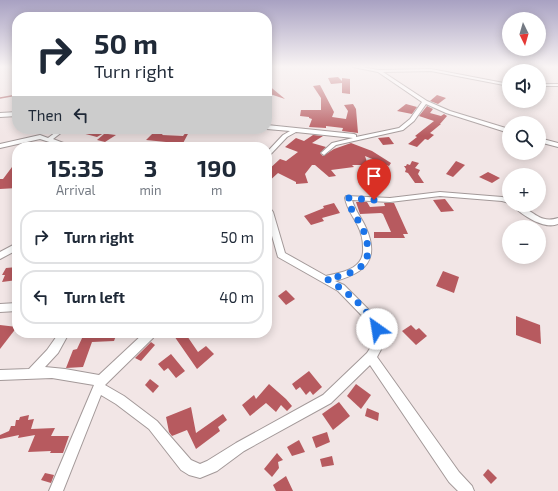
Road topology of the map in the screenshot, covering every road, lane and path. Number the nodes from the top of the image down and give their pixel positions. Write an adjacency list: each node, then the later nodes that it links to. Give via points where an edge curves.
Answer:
1 (407, 90): 2 (street)
2 (425, 102): 6 (street, via 460,117); 9 (street, via 412,120 401,129)
3 (12, 114): 4 (street)
4 (0, 115)
5 (272, 128): 7 (street)
6 (502, 129)
7 (295, 130): 9 (street); 17 (street)
8 (57, 134): 10 (street)
9 (359, 137): 18 (street, via 334,144)
10 (49, 140): 11 (street, via 37,137); 12 (street)
11 (16, 142)
12 (55, 142)
13 (546, 142): 15 (street)
14 (12, 143): 16 (street)
15 (558, 145)
16 (0, 146)
17 (272, 150)
18 (324, 153)
19 (502, 198): 25 (street, via 446,194 396,200 348,198 352,211 363,229 369,254 363,264 350,274)
20 (526, 212): 21 (street, via 546,223 553,224)
21 (558, 221)
22 (272, 223): 25 (street, via 281,255)
23 (12, 249): 24 (street)
24 (0, 256)
25 (327, 279): 30 (street, via 341,288 372,319 381,340)
26 (12, 307): 27 (street)
27 (0, 308)
28 (62, 338): 31 (street, via 48,359)
29 (146, 338): 33 (street)
30 (371, 357): 33 (street, via 327,399 240,447 212,466 200,470 194,470 186,465 153,425); 35 (street, via 454,477)
31 (33, 372): 32 (street, via 17,376); 33 (street, via 67,374)
32 (0, 375)
33 (100, 384): 34 (street)
34 (56, 491)
35 (467, 491)

